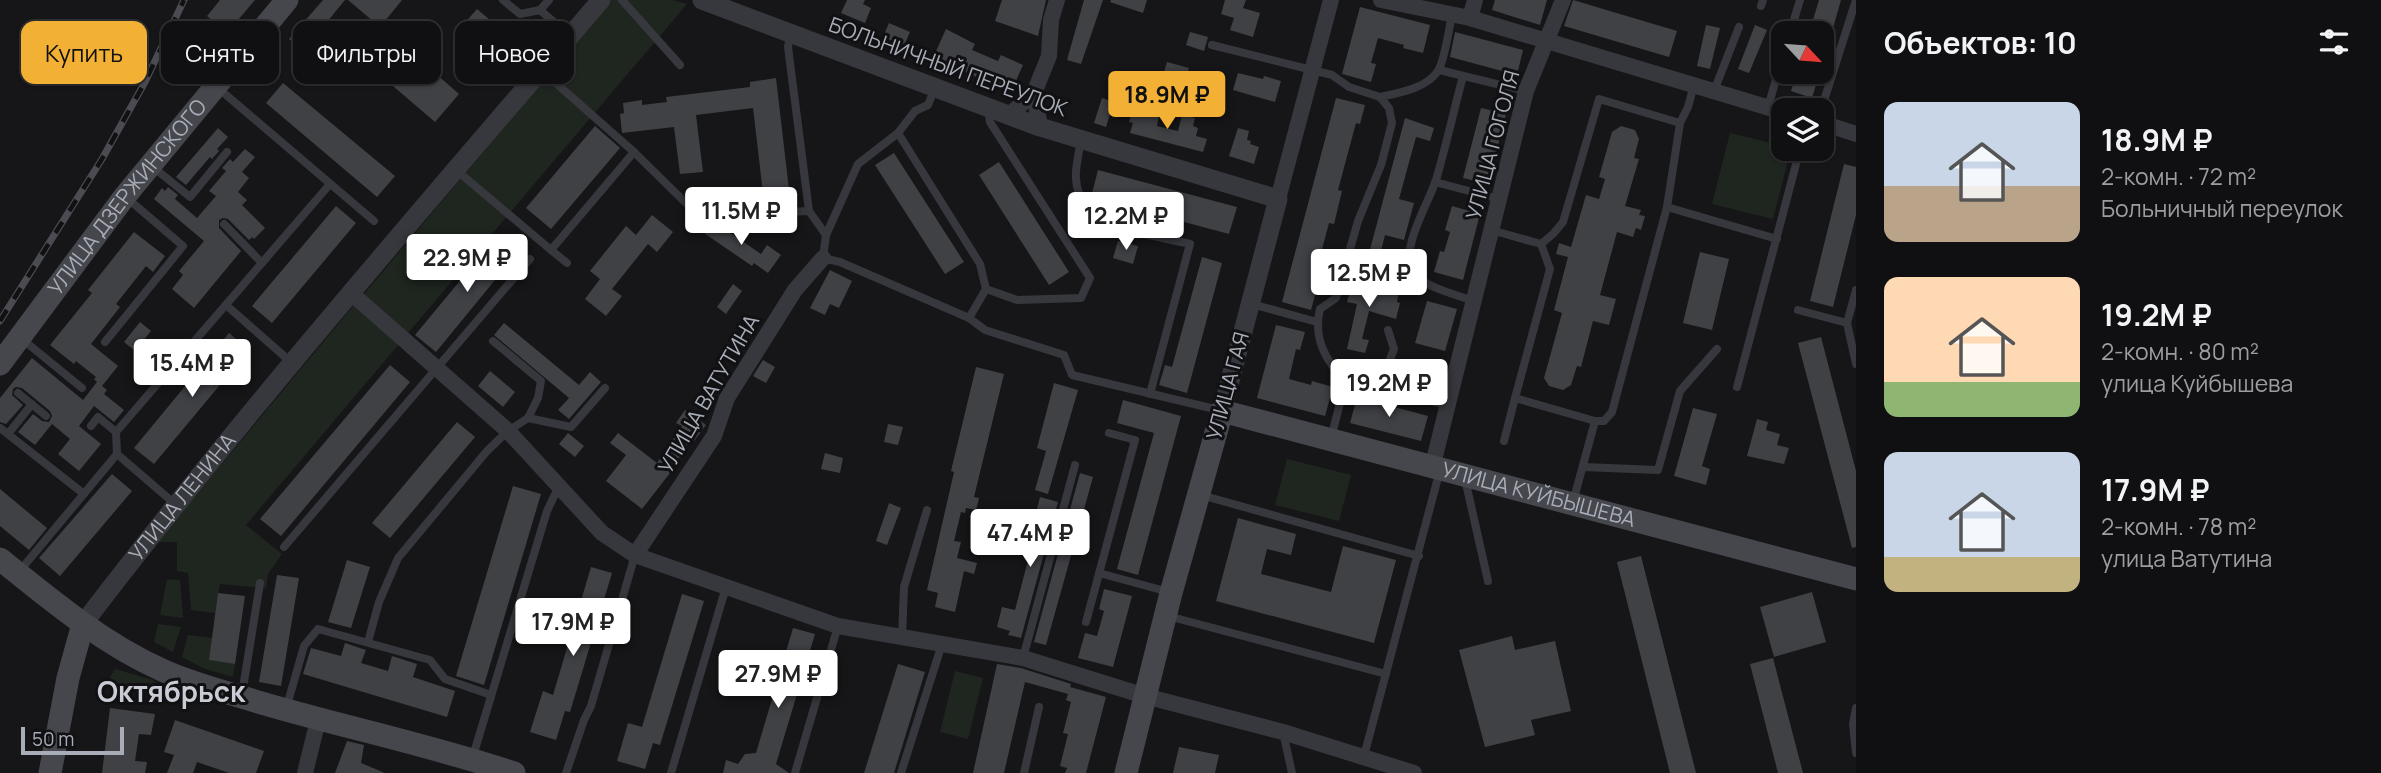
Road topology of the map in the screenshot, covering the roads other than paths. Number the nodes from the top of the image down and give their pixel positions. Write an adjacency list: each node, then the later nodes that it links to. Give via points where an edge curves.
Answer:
1 (503, 0): 15 (lane, via 520,14)
2 (549, 0): 15 (lane)
3 (601, 0): 21 (street, УЛИЦА ЛЕНИНА)
4 (622, 0): 25 (lane)
5 (702, 0): 13 (street, БОЛЬНИЧНЫЙ ПЕРЕУЛОК)
6 (1057, 0): 36 (street, via 1049,56)
7 (1331, 0): 26 (street, УЛИЦА ГАЯ)
8 (1381, 0): 16 (street)
9 (1475, 0): 17 (street)
10 (1563, 0): 23 (street, УЛИЦА ГОГОЛЯ)
11 (1800, 0): 19 (lane)
12 (1856, 0): 38 (lane)
13 (719, 4): 22 (street, БОЛЬНИЧНЫЙ ПЕРЕУЛОК)
14 (280, 5): 32 (main road, УЛИЦА ДЗЕРЖИНСКОГО)
15 (540, 10): 18 (lane)
16 (1452, 15): 17 (street); 27 (lane)
17 (1470, 19): 23 (street)
18 (553, 21)
19 (1794, 21)
20 (1739, 27): 35 (lane)
21 (574, 31)
22 (790, 34): 33 (street, БОЛЬНИЧНЫЙ ПЕРЕУЛОК); 59 (lane)
23 (1546, 41): 31 (street); 34 (street, УЛИЦА ГОГОЛЯ)
24 (1212, 45): 26 (lane)
25 (680, 65)
26 (1313, 69): 37 (lane); 56 (street, УЛИЦА ГАЯ)
27 (1439, 70): 28 (lane); 37 (lane, via 1426,83)
28 (1463, 76): 34 (lane); 53 (lane)
29 (529, 84): 52 (street, УЛИЦА ЛЕНИНА)
30 (557, 84): 49 (lane)
31 (1694, 85): 35 (street); 42 (lane)
32 (216, 86): 51 (main road, УЛИЦА ДЗЕРЖИНСКОГО); 54 (lane)
33 (935, 88): 39 (street, БОЛЬНИЧНЫЙ ПЕРЕУЛОК); 45 (lane, via 928,105 915,111)
34 (1526, 91): 57 (street, УЛИЦА ГОГОЛЯ)
35 (1714, 91): 40 (street)
36 (1034, 93): 41 (street); 43 (street)
37 (1380, 97): 81 (lane, via 1389,108 1392,123 1381,165 1358,221 1336,299 1320,309)
38 (1825, 98)
39 (988, 108): 41 (street, БОЛЬНИЧНЫЙ ПЕРЕУЛОК); 73 (lane, via 990,122 1090,278 1081,298 1017,300)
40 (1771, 108)
41 (1008, 116): 43 (street, БОЛЬНИЧНЫЙ ПЕРЕУЛОК)
42 (1680, 123): 58 (lane); 67 (lane, via 1599,99 1563,222)
43 (1040, 127): 47 (street, БОЛЬНИЧНЫЙ ПЕРЕУЛОК)
44 (1834, 127): 46 (street)
45 (898, 133): 65 (lane, via 858,164); 73 (lane, via 980,264)
46 (1856, 134)
47 (1081, 139): 56 (street, БОЛЬНИЧНЫЙ ПЕРЕУЛОК); 98 (lane, via 1076,178 1080,200 1093,214 1108,224 1190,244)
48 (227, 152): 51 (lane, via 190,197)
49 (634, 152): 60 (lane); 68 (lane)
50 (1797, 161): 66 (lane)
51 (151, 165): 55 (main road, УЛИЦА ДЗЕРЖИНСКОГО)
52 (456, 170): 68 (lane); 75 (street, УЛИЦА ЛЕНИНА)
53 (1435, 183): 57 (lane); 76 (lane, via 1419,217 1408,263 1413,275 1428,284)
54 (330, 184): 61 (lane); 71 (lane)
55 (125, 196): 84 (main road, УЛИЦА ДЗЕРЖИНСКОГО); 86 (lane, via 183,246)
56 (1278, 199): 77 (street, УЛИЦА ГАЯ)
57 (1499, 199): 64 (street, УЛИЦА ГОГОЛЯ)
58 (1667, 207): 66 (lane); 105 (lane, via 1612,412 1604,421)
59 (809, 211): 63 (lane, via 749,214); 65 (lane)
60 (695, 212)
61 (374, 221)
62 (224, 224): 71 (lane)
63 (739, 230)
64 (1491, 230): 67 (lane); 76 (street, УЛИЦА ГОГОЛЯ)
65 (826, 235): 69 (lane)
66 (1777, 239): 93 (lane)
67 (1541, 244): 99 (lane, via 1550,269)
68 (551, 250): 72 (lane)
69 (824, 258): 80 (lane); 126 (street, УЛИЦА ВАТУТИНА, via 788,300 727,398 714,436)
70 (530, 259): 91 (lane)
71 (262, 263): 78 (lane)
72 (567, 263)
73 (986, 289): 80 (lane)
74 (1856, 290): 82 (lane)
75 (351, 293): 88 (street, УЛИЦА ЛЕНИНА); 91 (street)
76 (1474, 301): 101 (street, УЛИЦА ГОГОЛЯ)
77 (1250, 303): 81 (lane); 102 (street, УЛИЦА ГАЯ)
78 (226, 305): 88 (lane); 109 (lane)
79 (1798, 310): 82 (lane)
80 (969, 318): 98 (lane, via 985,330 1065,355 1072,375)
81 (1317, 322): 92 (lane, via 1321,349)
82 (1847, 323): 90 (lane)
83 (1388, 330): 96 (lane, via 1394,349)
84 (20, 337): 89 (main road, УЛИЦА ДЗЕРЖИНСКОГО); 94 (lane)
85 (493, 341): 104 (lane, via 541,381)
86 (104, 342)
87 (1717, 349): 116 (lane, via 1680,391 1658,470)
88 (292, 363): 122 (street, УЛИЦА ЛЕНИНА)
89 (0, 364)
90 (1856, 364)
91 (437, 368): 108 (street); 125 (lane)
92 (1346, 380): 96 (lane); 112 (lane)
93 (1737, 387)
94 (82, 388)
95 (605, 388): 104 (lane, via 571,427)
96 (1379, 388): 101 (lane)
97 (18, 393): 100 (lane)
98 (1150, 394): 102 (lane)
99 (1515, 398): 105 (lane); 113 (lane)
100 (32, 404): 103 (lane); 111 (lane)
101 (1447, 405): 117 (street, УЛИЦА ГОГОЛЯ)
102 (1222, 411): 112 (main road, УЛИЦА КУЙБЫШЕВА); 121 (main road, УЛИЦА ГАЯ)
103 (46, 416)
104 (528, 418): 108 (lane)
105 (1595, 421): 116 (lane)
106 (91, 426): 109 (lane, via 98,417)
107 (0, 428): 111 (lane)
108 (508, 431): 119 (street); 140 (lane, via 398,558)
109 (116, 432): 114 (lane)
110 (1109, 433): 129 (lane, via 1135,440)
111 (8, 434): 120 (lane)
112 (1331, 441): 117 (main road, УЛИЦА КУЙБЫШЕВА)
113 (1504, 441)
114 (117, 454): 120 (lane); 122 (lane)
115 (1075, 465): 142 (lane)
116 (1583, 467): 123 (lane)
117 (1436, 469): 118 (main road, УЛИЦА КУЙБЫШЕВА); 127 (lane)
118 (1464, 476): 123 (main road, УЛИЦА КУЙБЫШЕВА); 131 (lane)
119 (559, 486): 126 (street, via 602,533); 144 (lane, via 547,511)
120 (84, 494): 128 (lane)
121 (1199, 494): 127 (lane); 134 (main road, УЛИЦА ГАЯ)
122 (175, 504): 137 (street, УЛИЦА ЛЕНИНА)
123 (1573, 505): 130 (main road, УЛИЦА КУЙБЫШЕВА)
124 (927, 510): 139 (lane, via 904,587)
125 (284, 547)
126 (635, 555): 133 (street); 158 (lane, via 591,706)
127 (1418, 556): 143 (lane)
128 (9, 566): 137 (main road)
129 (1099, 573): 134 (lane); 136 (lane)
130 (1856, 579)
131 (1488, 582)
132 (260, 583): 146 (lane)
133 (726, 587): 138 (street); 159 (lane)
134 (1171, 593): 135 (main road, УЛИЦА ГАЯ)
135 (1166, 616): 143 (lane); 145 (main road, УЛИЦА ГАЯ)
136 (1086, 622)
137 (83, 624): 146 (main road, via 162,670); 155 (main road, УЛИЦА ЛЕНИНА)
138 (838, 626): 139 (street); 160 (lane)
139 (902, 637): 141 (street)
140 (368, 642): 144 (lane, via 430,660 445,679); 149 (lane, via 318,629 304,646)
141 (942, 644): 142 (street); 161 (lane)
142 (1023, 658): 145 (street)
143 (1386, 674): 153 (lane)
144 (491, 695): 154 (lane)
145 (1145, 696): 151 (street); 163 (main road, УЛИЦА ГАЯ)
146 (242, 697): 149 (main road)
147 (1039, 707): 162 (lane)
148 (1856, 708): 152 (lane)
149 (286, 710): 150 (main road)
150 (318, 720): 154 (main road); 156 (street)
151 (1283, 732): 153 (street); 164 (lane)
152 (1856, 753)
153 (1364, 756): 165 (street)
154 (472, 759): 157 (main road)
155 (50, 773)
156 (305, 773)
157 (514, 773)
158 (566, 773)
159 (671, 773)
160 (795, 773)
161 (901, 773)
162 (1024, 773)
163 (1126, 773)
164 (1292, 773)
165 (1414, 773)

